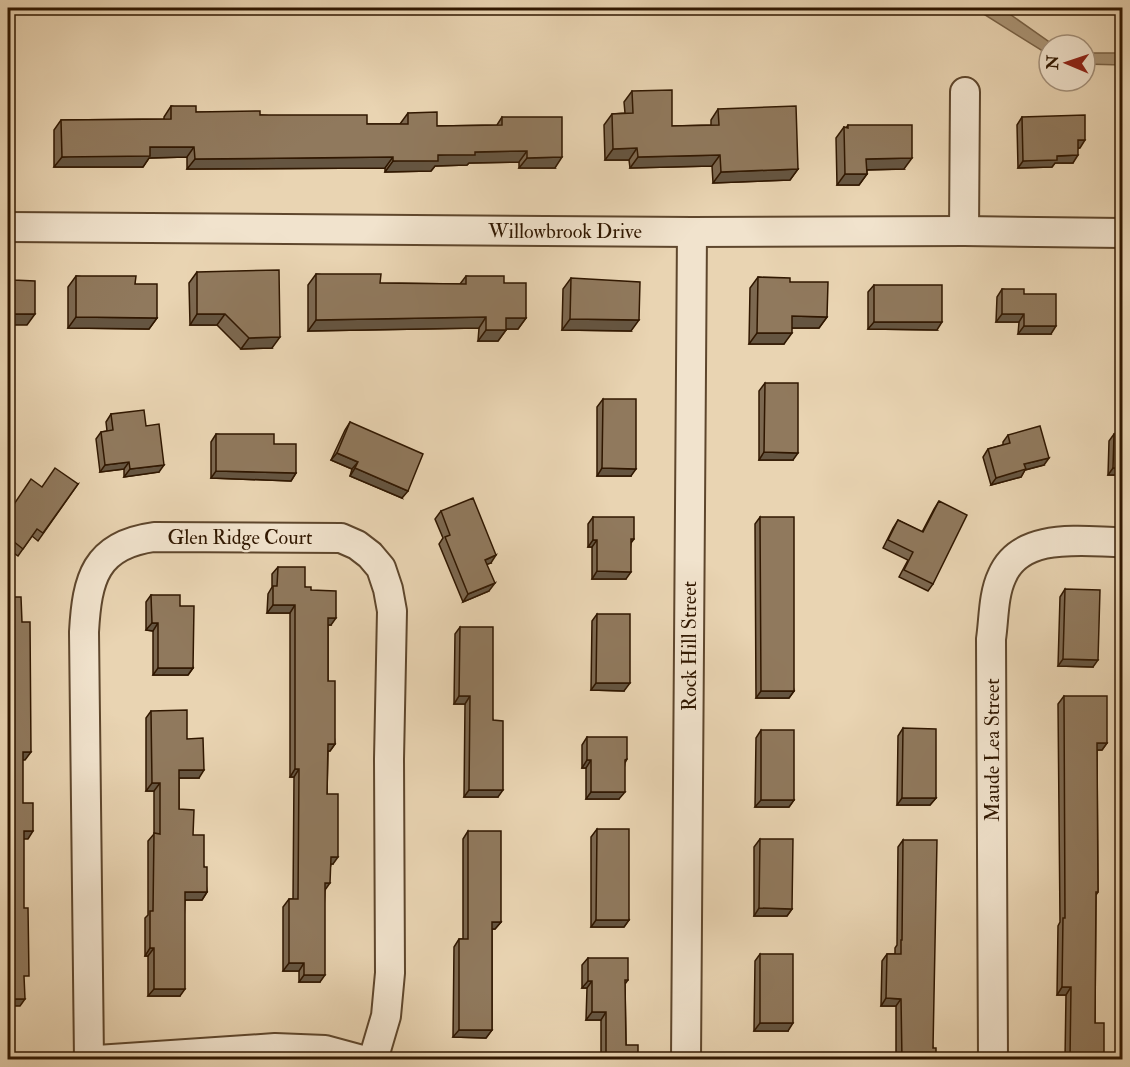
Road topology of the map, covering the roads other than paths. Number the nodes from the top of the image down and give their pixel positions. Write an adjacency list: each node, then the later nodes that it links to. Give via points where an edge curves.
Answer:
1 (964, 92): 3 (street)
2 (8, 227): 4 (street, Willowbrook Drive)
3 (964, 231): 4 (street, Willowbrook Drive); 5 (street, Willowbrook Drive)
4 (692, 232): 11 (street, Rock Hill Street)
5 (1122, 233)
6 (1122, 542): 12 (street, Maude Lea Street, via 1034,546 1014,558 1002,574 996,592 991,639)
7 (89, 1059): 10 (street, Glen Ridge Court, via 84,632 92,579 111,552 134,540 303,537 341,538 370,555 381,568 392,611 390,973 386,1016)
8 (97, 1059): 9 (street, via 275,1047 325,1050)
9 (362, 1059)
10 (373, 1059)
11 (686, 1059)
12 (993, 1059)

